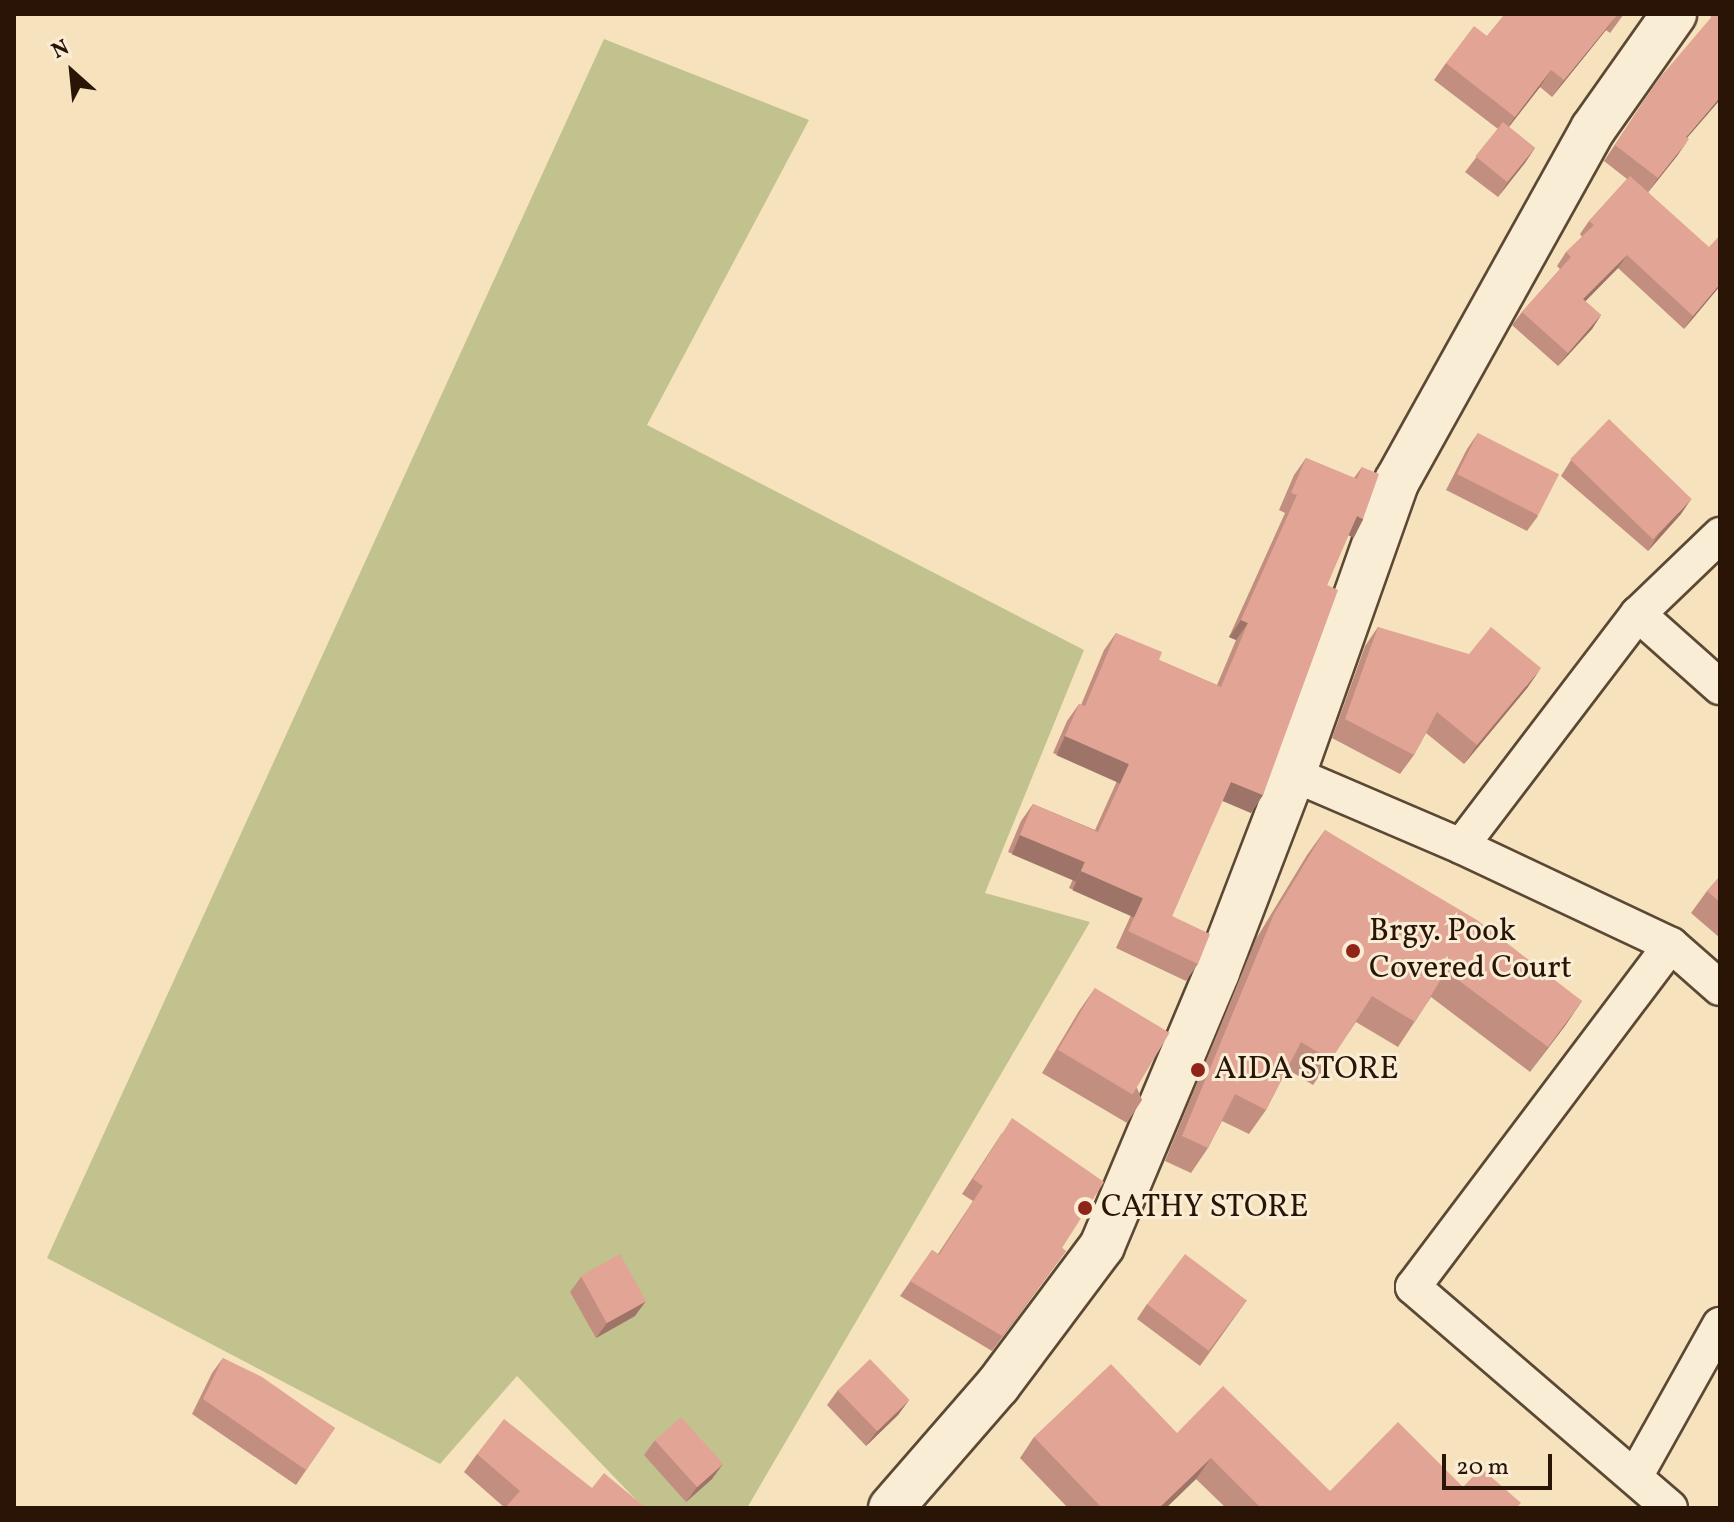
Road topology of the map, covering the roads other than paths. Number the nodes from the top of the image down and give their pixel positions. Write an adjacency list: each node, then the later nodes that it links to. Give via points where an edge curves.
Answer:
1 (1674, 14): 5 (street, via 1593,129 1397,481)
2 (1720, 535): 3 (street)
3 (1638, 614): 4 (street); 6 (street)
4 (1720, 687)
5 (1293, 774): 6 (street); 11 (street, via 1102,1246 998,1385)
6 (1461, 846): 7 (street)
7 (1671, 945): 8 (street); 10 (street, via 1413,1287)
8 (1720, 988)
9 (1720, 1325): 10 (street)
10 (1636, 1475): 12 (street)
11 (891, 1508)
12 (1670, 1508)

